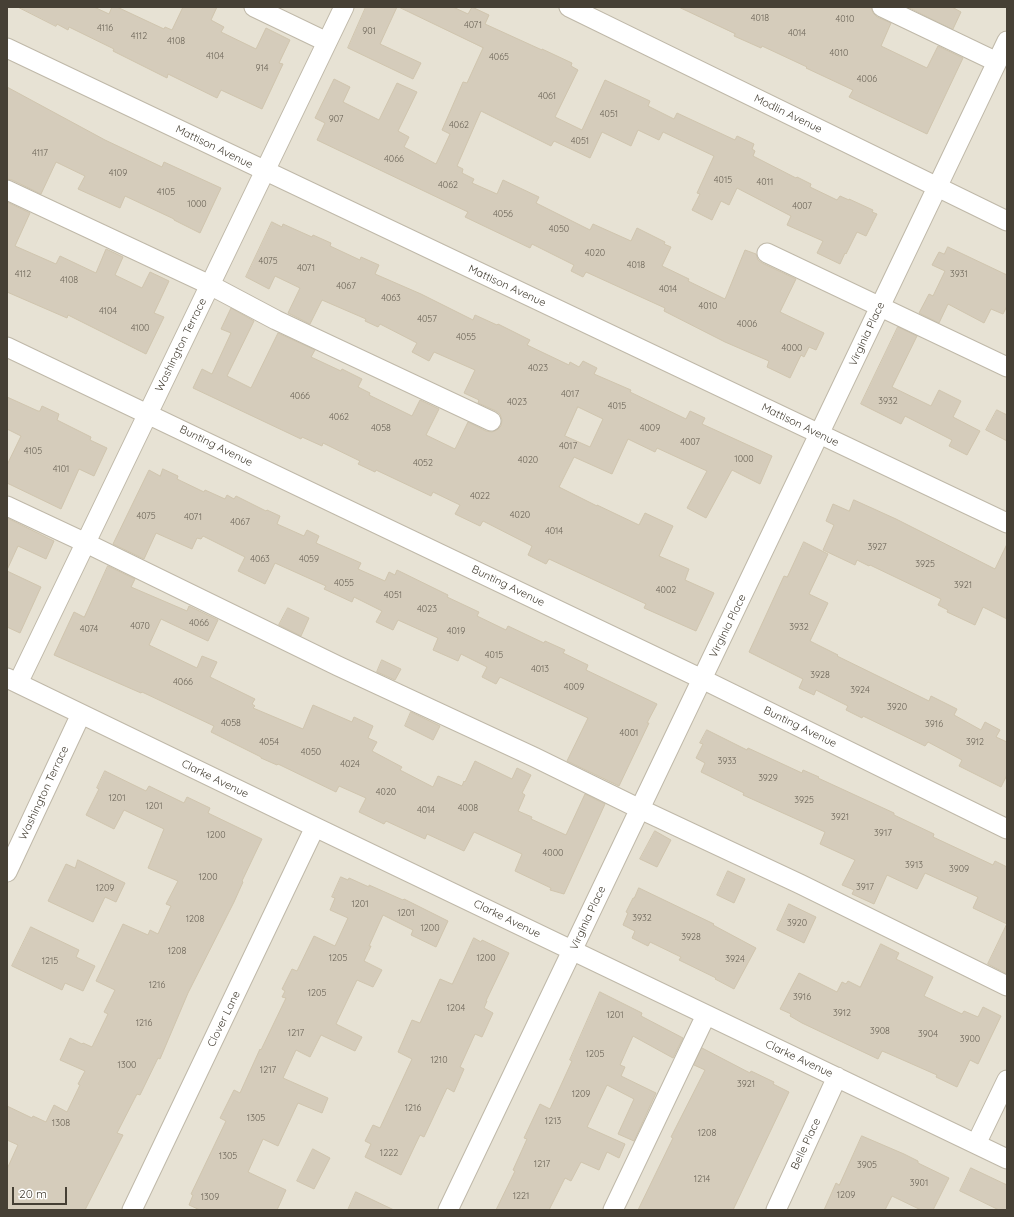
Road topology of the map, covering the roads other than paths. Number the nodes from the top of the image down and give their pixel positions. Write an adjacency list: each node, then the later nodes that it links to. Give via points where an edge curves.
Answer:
1 (254, 7): 5 (street)
2 (344, 7): 5 (street, Washington Terrace)
3 (569, 7): 10 (street, Modlin Avenue)
4 (882, 7): 8 (street)
5 (327, 42): 9 (street, Washington Terrace)
6 (1007, 42): 8 (street, Virginia Place)
7 (7, 48): 9 (street, Mattison Avenue)
8 (997, 62): 10 (street, Virginia Place)
9 (265, 172): 14 (street, Washington Terrace); 20 (street, Mattison Avenue)
10 (937, 187): 12 (street, Modlin Avenue); 15 (street, Virginia Place)
11 (7, 190): 14 (street)
12 (1007, 221)
13 (767, 253): 15 (street)
14 (210, 285): 18 (street, Washington Terrace); 19 (street, via 276,320)
15 (880, 307): 17 (street); 20 (street, Virginia Place)
16 (7, 347): 18 (street, Bunting Avenue)
17 (1007, 368)
18 (148, 414): 23 (street, Washington Terrace); 24 (street, Bunting Avenue)
19 (492, 421)
20 (819, 435): 22 (street, Mattison Avenue); 24 (street, Virginia Place)
21 (7, 506): 23 (street)
22 (1007, 523)
23 (86, 543): 25 (street, Washington Terrace); 27 (street)
24 (702, 679): 27 (street, Virginia Place); 29 (street, Bunting Avenue)
25 (13, 681): 26 (street, Clarke Avenue)
26 (81, 714): 28 (street, Clarke Avenue); 30 (street, Washington Terrace)
27 (640, 809): 31 (street, Virginia Place); 32 (street, via 807,887)
28 (315, 827): 31 (street, Clarke Avenue); 38 (street, Clover Lane)
29 (1007, 829)
30 (7, 872)
31 (572, 951): 33 (street, Clarke Avenue); 39 (street, Virginia Place)
32 (1007, 986)
33 (706, 1015): 34 (street, Clarke Avenue); 40 (street)
34 (837, 1078): 36 (street, Clarke Avenue); 41 (street, Belle Place)
35 (1007, 1080): 36 (street)
36 (976, 1144): 37 (street, Clarke Avenue)
37 (1007, 1159)
38 (132, 1210)
39 (448, 1210)
40 (613, 1210)
41 (776, 1210)

